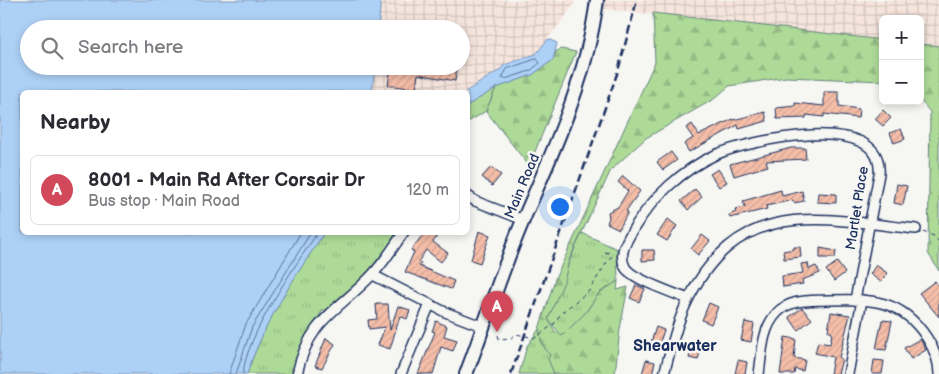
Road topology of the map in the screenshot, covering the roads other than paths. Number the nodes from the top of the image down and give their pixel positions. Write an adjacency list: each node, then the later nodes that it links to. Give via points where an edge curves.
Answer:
1 (597, 3): 3 (main road, Main Road, via 578,90)
2 (470, 197): 3 (street)
3 (524, 220): 11 (main road, Main Road)
4 (870, 224): 5 (street); 8 (street, via 798,220 766,225 719,254); 8 (street, Martlet Place, via 879,168 870,148 860,141 837,136 782,137 720,153 683,175 656,200 638,221 618,255 631,273); 9 (street, Martlet Place)
5 (916, 229)
6 (402, 235): 7 (street)
7 (372, 275): 10 (street); 12 (street, via 322,320 307,345)
8 (688, 299): 15 (street)
9 (858, 300): 16 (street, via 804,301 784,307 768,325); 17 (street, Martlet Place); 18 (street, via 888,304 908,314 934,351)
10 (430, 304): 11 (street); 13 (street)
11 (484, 327): 14 (main road, Main Road)
12 (297, 374)
13 (401, 374)
14 (466, 374)
15 (664, 374)
16 (759, 374)
17 (848, 374)
18 (939, 374)

